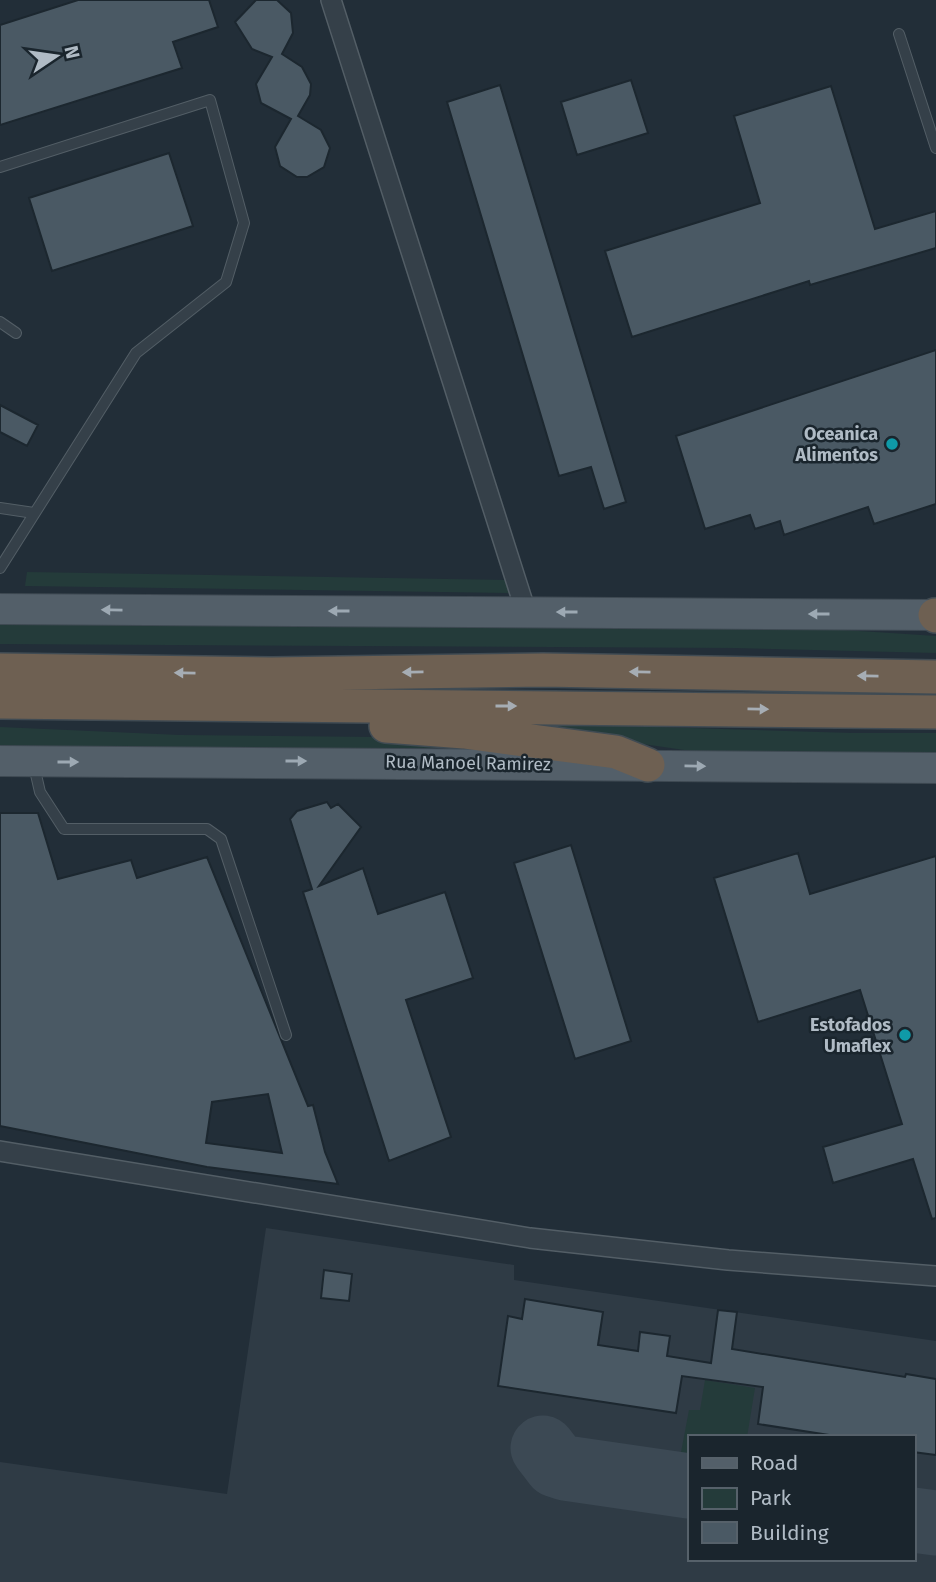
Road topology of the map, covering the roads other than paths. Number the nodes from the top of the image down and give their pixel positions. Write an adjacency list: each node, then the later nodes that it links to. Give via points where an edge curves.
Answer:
1 (331, 0): 11 (street)
2 (899, 34): 3 (lane)
3 (936, 148)
4 (0, 167): 8 (lane, via 210,100 244,223 226,282 136,353)
5 (0, 322): 6 (lane)
6 (16, 332)
7 (0, 508): 8 (lane)
8 (34, 513): 9 (lane)
9 (0, 569)
10 (0, 609): 11 (main road, one-way to 10)
11 (526, 612): 12 (main road, one-way to 11)
12 (936, 615)
13 (0, 670): 14 (highway, one-way to 13, via 543,670 272,674)
14 (936, 677)
15 (0, 702): 16 (highway)
16 (71, 704): 17 (highway, one-way to 17); 20 (highway, via 187,726 401,726 464,732 616,752)
17 (936, 712)
18 (0, 761): 19 (main road, Rua Manoel Ramirez)
19 (33, 762): 20 (main road, Rua Manoel Ramirez, one-way to 20); 22 (lane, via 40,792 64,829 207,829 222,839)
20 (648, 765): 21 (main road, Rua Manoel Ramirez, one-way to 21)
21 (936, 768)
22 (286, 1035)
23 (0, 1151): 24 (street, via 530,1238)
24 (936, 1276)

